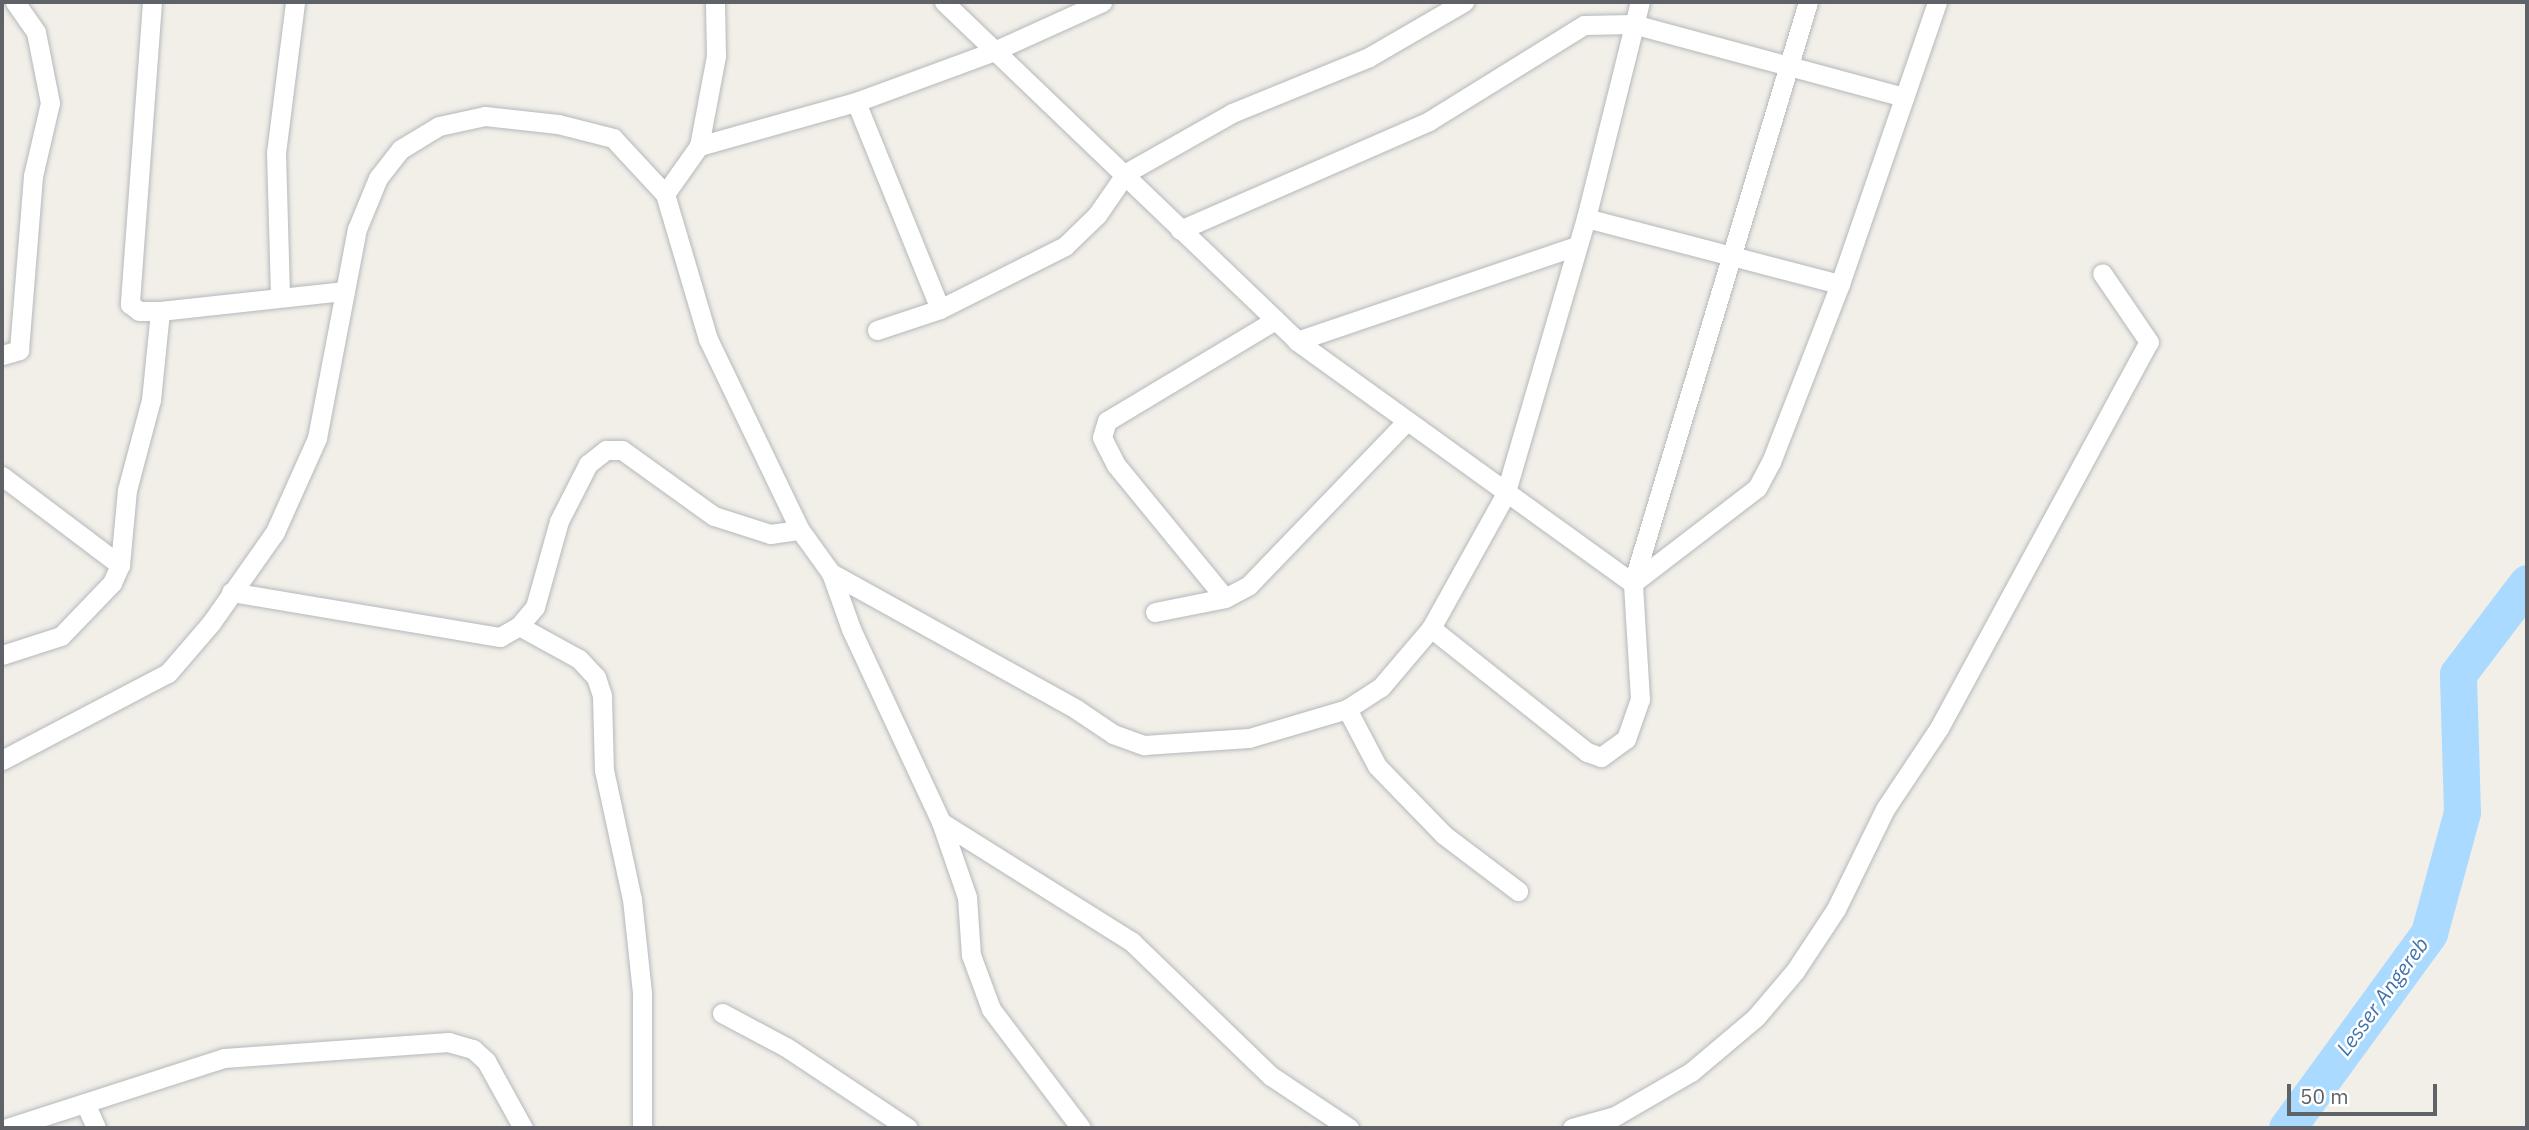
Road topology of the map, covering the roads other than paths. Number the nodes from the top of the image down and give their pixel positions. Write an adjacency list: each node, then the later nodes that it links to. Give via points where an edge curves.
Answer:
1 (15, 2): 32 (street, via 36,32 50,103 33,176 19,350)
2 (152, 2): 28 (street, via 129,295 130,304 139,311)
3 (295, 2): 26 (street, via 276,153)
4 (715, 2): 16 (street, via 716,56)
5 (944, 2): 12 (street)
6 (1102, 2): 12 (street)
7 (1464, 2): 17 (street, via 1369,57 1232,113)
8 (1640, 2): 11 (street)
9 (1808, 2): 13 (street)
10 (1937, 2): 14 (street)
11 (1633, 24): 13 (street); 19 (street); 20 (street, via 1584,25 1429,121)
12 (992, 52): 15 (street); 17 (street)
13 (1788, 66): 14 (street); 22 (street)
14 (1904, 97): 24 (street)
15 (856, 102): 16 (street); 27 (street)
16 (699, 146): 18 (street)
17 (1126, 173): 20 (street); 27 (street, via 1097,215 1065,246)
18 (665, 194): 25 (street, via 613,138 558,124 485,116 439,126 401,149 378,178 357,229); 36 (street, via 708,338)
19 (1586, 218): 21 (street); 22 (street)
20 (1181, 230): 29 (street)
21 (1576, 246): 31 (street); 35 (street)
22 (1731, 255): 24 (street); 39 (street)
23 (2102, 273): 59 (street, via 2149,342 1939,728 1885,809 1836,909 1795,971 1756,1017 1701,1064 1615,1116)
24 (1840, 284): 39 (street, via 1757,488)
25 (345, 290): 26 (street); 40 (street, via 317,438 275,532)
26 (280, 295): 28 (street)
27 (940, 309): 30 (street)
28 (160, 311): 37 (street, via 151,400 127,490)
29 (1275, 320): 31 (street); 41 (street, via 1107,422 1102,437 1116,465)
30 (877, 330)
31 (1297, 341): 33 (street)
32 (2, 355)
33 (1407, 421): 35 (street); 41 (street, via 1249,585)
34 (2, 476): 37 (street)
35 (1505, 495): 39 (street); 44 (street)
36 (800, 530): 38 (street); 43 (street, via 770,534 714,516 622,450 607,450 587,464 559,521 535,607)
37 (120, 565): 45 (street, via 112,583 61,636)
38 (831, 573): 46 (street, via 1113,734 1143,745 1249,738); 48 (street, via 851,629)
39 (1633, 583): 44 (street, via 1640,699 1626,739 1601,757 1569,741)
40 (231, 592): 43 (street, via 448,631 500,637); 47 (street, via 168,673)
41 (1225, 598): 42 (street)
42 (1155, 612)
43 (519, 626): 55 (street, via 579,659 596,677 602,696 604,770 632,900 642,993)
44 (1431, 628): 46 (street, via 1381,687)
45 (2, 655)
46 (1348, 709): 49 (street, via 1377,766 1444,835)
47 (2, 760)
48 (941, 822): 57 (street, via 967,897 971,955 991,1009); 58 (street, via 1132,942 1262,1068)
49 (1518, 891)
50 (722, 1013): 56 (street, via 786,1047)
51 (85, 1102): 52 (street); 53 (street); 54 (street, via 224,1058 448,1042 473,1049 486,1061)
52 (7, 1128)
53 (96, 1128)
54 (523, 1128)
55 (642, 1128)
56 (908, 1128)
57 (1081, 1128)
58 (1349, 1128)
59 (1572, 1128)

